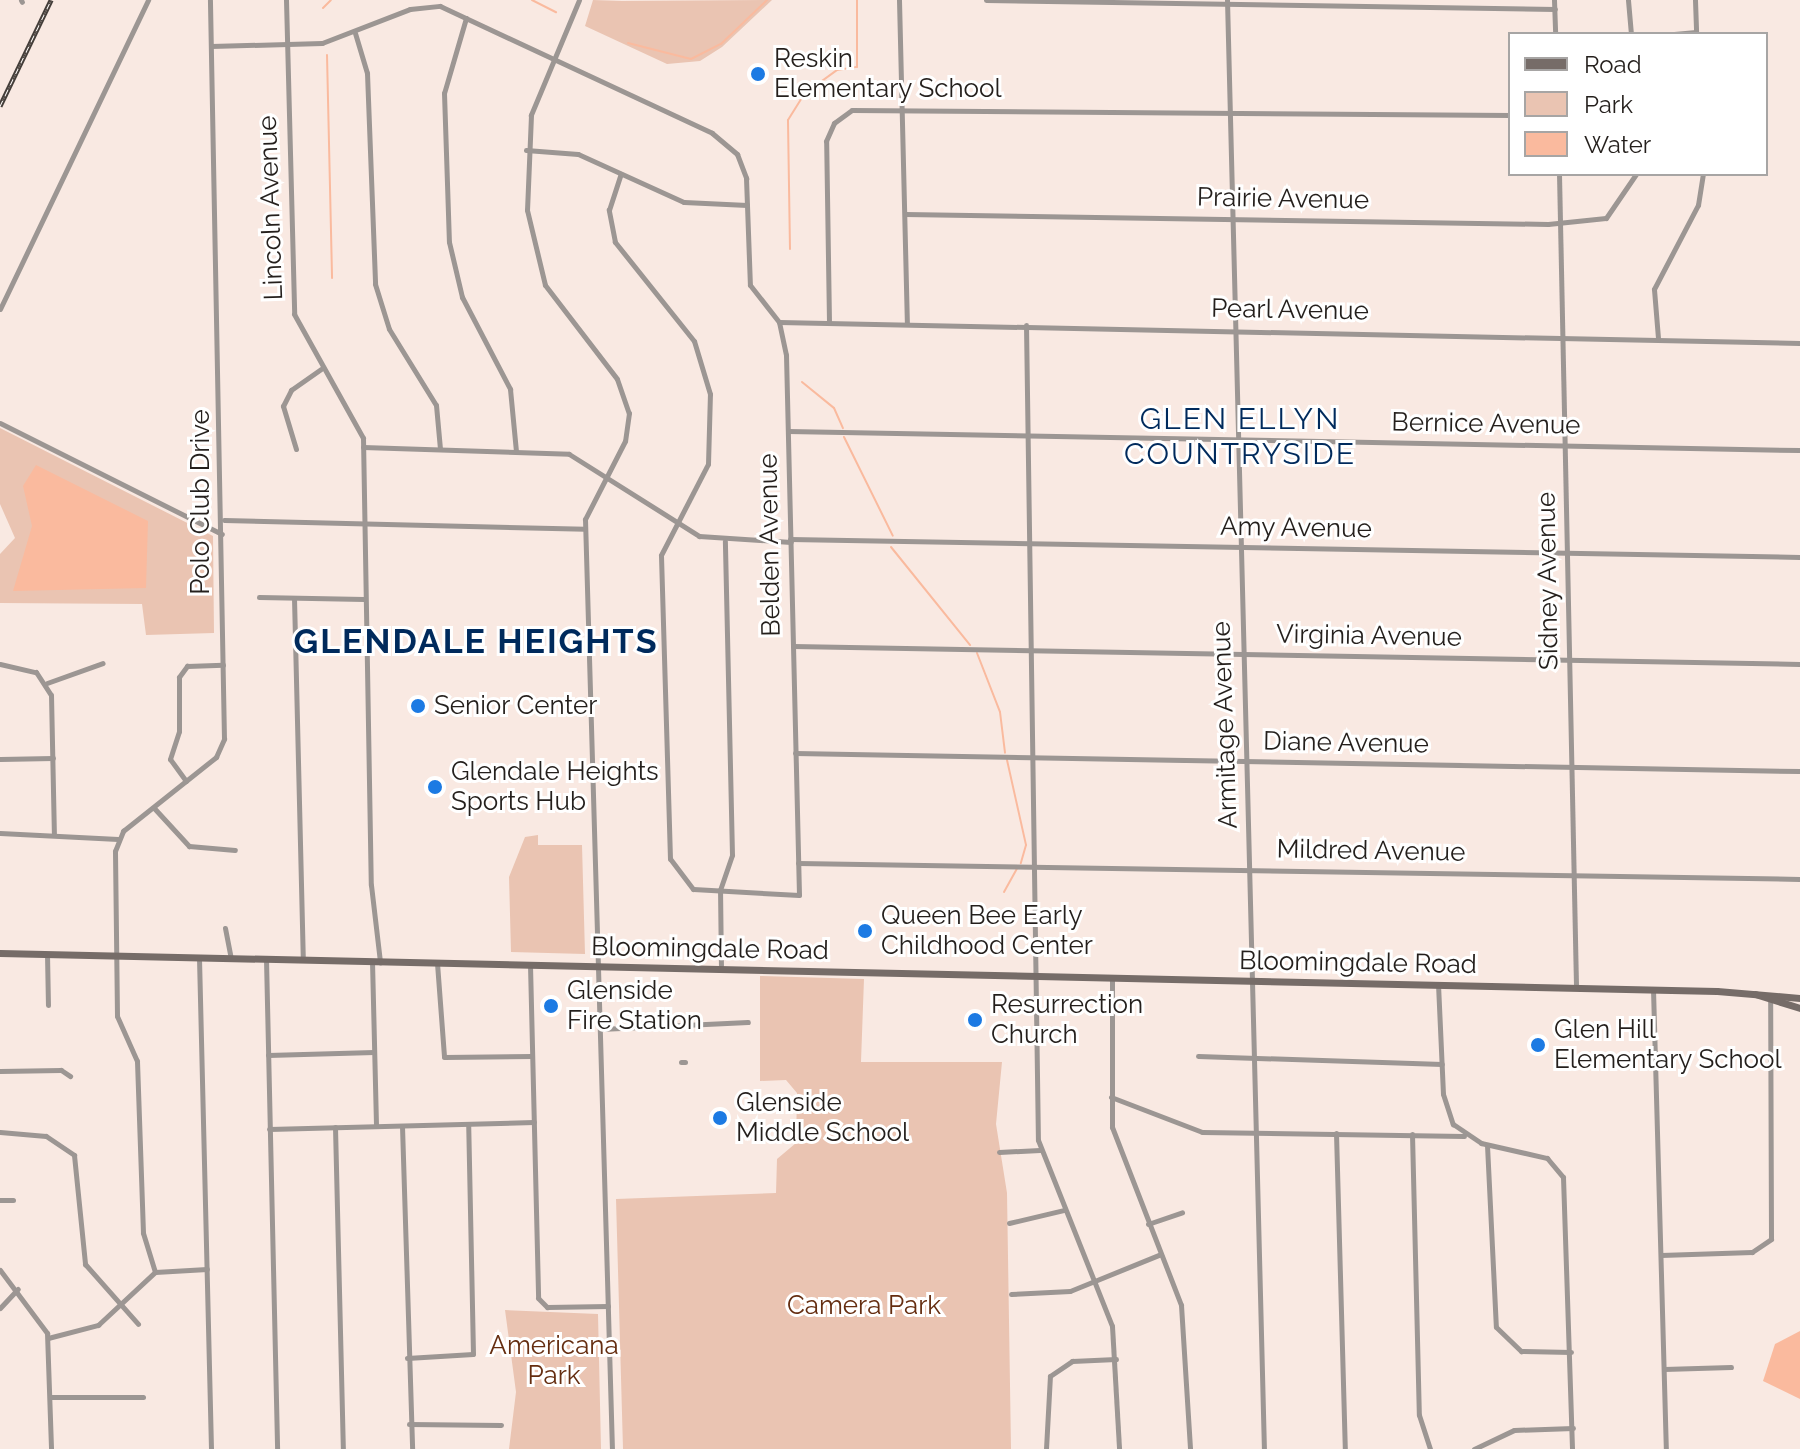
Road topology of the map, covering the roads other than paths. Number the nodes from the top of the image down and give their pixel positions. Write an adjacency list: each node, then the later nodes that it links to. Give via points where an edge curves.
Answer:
1 (148, 0): 32 (street)
2 (210, 0): 18 (street, Polo Club Drive)
3 (286, 0): 17 (street, Lincoln Avenue)
4 (579, 0): 19 (street)
5 (899, 0): 20 (street)
6 (986, 0): 10 (street)
7 (1554, 0): 11 (street)
8 (1628, 0): 14 (street)
9 (1695, 0): 15 (street)
10 (1227, 2): 11 (street); 21 (street, Armitage Avenue)
11 (1555, 9): 13 (street)
12 (466, 18): 16 (street, via 419,6); 19 (street); 51 (street, via 444,93 449,242 462,297 510,389)
13 (1555, 32)
14 (1631, 32)
15 (1696, 32)
16 (355, 33): 17 (street); 49 (street, via 367,73 375,284 397,345 438,409)
17 (286, 45): 18 (street); 41 (street, Lincoln Avenue, via 292,294 301,336)
18 (211, 46): 53 (street, Polo Club Drive)
19 (555, 60): 23 (street, via 534,104); 28 (street, via 731,146 745,173)
20 (902, 107): 21 (street); 29 (street); 34 (street, via 852,110 828,133)
21 (1229, 110): 22 (street); 30 (street, Armitage Avenue)
22 (1508, 115)
23 (526, 150): 24 (street, via 578,154); 52 (street, via 528,230 537,268 628,404 627,434)
24 (621, 174): 28 (street, via 684,202); 54 (street, via 609,210 615,242 694,341 710,394 708,464)
25 (1559, 176): 31 (street, Sidney Avenue)
26 (1635, 176): 31 (street, Prairie Avenue, via 1614,212)
27 (1703, 176): 39 (street, via 1698,205 1654,289)
28 (747, 205): 33 (street, via 750,285)
29 (905, 214): 30 (street, Prairie Avenue); 35 (street)
30 (1233, 217): 31 (street, Prairie Avenue); 37 (street, Armitage Avenue)
31 (1561, 223): 38 (street, Sidney Avenue)
32 (0, 309)
33 (779, 322): 34 (street, Pearl Avenue); 43 (street, Belden Avenue)
34 (829, 322): 35 (street, Pearl Avenue)
35 (907, 323): 36 (street, Pearl Avenue)
36 (1026, 325): 37 (street, Pearl Avenue); 44 (street)
37 (1236, 329): 38 (street, Pearl Avenue); 45 (street, Armitage Avenue)
38 (1562, 335): 39 (street, Pearl Avenue); 46 (street, Sidney Avenue)
39 (1658, 338): 40 (street, Pearl Avenue)
40 (1800, 343)
41 (321, 369): 47 (street, Lincoln Avenue, via 363,433); 48 (street, via 291,390 283,406)
42 (0, 423): 57 (street)
43 (788, 431): 44 (street, Bernice Avenue); 58 (street, Belden Avenue)
44 (1028, 435): 45 (street, Bernice Avenue); 60 (street)
45 (1238, 439): 46 (street, Bernice Avenue); 61 (street, Armitage Avenue)
46 (1565, 446): 50 (street, Bernice Avenue); 62 (street, Sidney Avenue)
47 (363, 447): 49 (street, Amy Avenue); 55 (street, Lincoln Avenue)
48 (296, 449)
49 (440, 449): 51 (street, Amy Avenue)
50 (1800, 450)
51 (516, 451): 52 (street, Amy Avenue, via 569,454)
52 (607, 474): 54 (street, Amy Avenue); 56 (street, via 588,501)
53 (224, 520): 55 (street); 57 (street, Polo Club Drive)
54 (674, 521): 59 (street, Amy Avenue); 94 (street, via 661,555 667,849 684,886)
55 (362, 523): 56 (street); 66 (street, Lincoln Avenue)
56 (585, 529): 106 (street)
57 (222, 534): 74 (street, Polo Club Drive)
58 (790, 540): 59 (street, Amy Avenue); 60 (street, Amy Avenue); 67 (street, Belden Avenue)
59 (725, 541): 94 (street, via 732,855)
60 (1030, 542): 61 (street, Amy Avenue); 68 (street)
61 (1240, 547): 62 (street, Amy Avenue); 69 (street, Armitage Avenue)
62 (1567, 553): 63 (street, Amy Avenue); 70 (street, Sidney Avenue)
63 (1800, 557)
64 (259, 597): 65 (street)
65 (294, 598): 66 (street); 102 (street)
66 (364, 599): 103 (street, Lincoln Avenue)
67 (793, 646): 68 (street, Virginia Avenue); 76 (street, Belden Avenue)
68 (1033, 650): 69 (street, Virginia Avenue); 77 (street)
69 (1243, 654): 70 (street, Virginia Avenue); 80 (street, Armitage Avenue)
70 (1569, 660): 73 (street, Virginia Avenue); 81 (street, Sidney Avenue)
71 (103, 663): 75 (street)
72 (0, 664): 75 (street, via 29,669)
73 (1800, 664)
74 (223, 665): 83 (street, Polo Club Drive, via 221,750); 83 (street, via 180,672 170,759)
75 (47, 683): 78 (street)
76 (795, 753): 77 (street, Diane Avenue); 89 (street, Belden Avenue)
77 (1035, 757): 80 (street, Diane Avenue); 90 (street)
78 (53, 758): 79 (street); 86 (street)
79 (0, 759)
80 (1247, 762): 81 (street, Diane Avenue); 91 (street, Armitage Avenue)
81 (1573, 768): 82 (street, Diane Avenue); 92 (street, Sidney Avenue)
82 (1800, 771)
83 (186, 781): 84 (street, Polo Club Drive)
84 (154, 808): 87 (street, Polo Club Drive); 88 (street, via 189,846)
85 (0, 833): 86 (street)
86 (54, 834): 87 (street)
87 (118, 839): 98 (street)
88 (235, 850)
89 (798, 863): 90 (street, Mildred Avenue); 94 (street, Belden Avenue, via 799,895)
90 (1037, 867): 91 (street, Mildred Avenue); 108 (street)
91 (1249, 869): 92 (street, Mildred Avenue); 110 (street, Armitage Avenue)
92 (1574, 875): 93 (street, Mildred Avenue); 112 (street, Sidney Avenue)
93 (1800, 879)
94 (720, 890): 107 (street)
95 (225, 928): 100 (street)
96 (0, 953): 97 (main road, Bloomingdale Road)
97 (47, 954): 98 (main road, Bloomingdale Road); 117 (street)
98 (116, 956): 99 (main road, Bloomingdale Road); 154 (street, via 117,1016 137,1061 143,1233)
99 (199, 958): 100 (main road, Bloomingdale Road); 152 (street)
100 (231, 958): 101 (main road, Bloomingdale Road)
101 (266, 959): 102 (main road, Bloomingdale Road); 122 (street)
102 (303, 960): 103 (main road, Bloomingdale Road)
103 (376, 962): 104 (main road, Bloomingdale Road); 121 (street, Lincoln Avenue)
104 (437, 963): 105 (main road, Bloomingdale Road); 123 (street, via 444,1057)
105 (530, 965): 106 (main road, Bloomingdale Road); 123 (street)
106 (597, 966): 107 (main road, Bloomingdale Road); 120 (street)
107 (721, 969): 108 (main road, Bloomingdale Road)
108 (1040, 976): 109 (main road, Bloomingdale Road); 142 (street)
109 (1112, 977): 110 (main road, Bloomingdale Road); 129 (street)
110 (1251, 980): 111 (main road, Bloomingdale Road); 125 (street, Armitage Avenue)
111 (1438, 984): 112 (main road, Bloomingdale Road); 126 (street)
112 (1576, 988): 113 (main road, Bloomingdale Road)
113 (1653, 989): 114 (main road, Bloomingdale Road); 151 (street)
114 (1755, 994): 115 (main road, Bloomingdale Road); 116 (main road, Bloomingdale Road)
115 (1800, 998)
116 (1770, 1000): 118 (main road, Bloomingdale Road); 151 (street, via 1775,1228 1767,1244 1752,1252)
117 (48, 1005)
118 (1800, 1008)
119 (748, 1022): 120 (street)
120 (600, 1029): 159 (street)
121 (374, 1052): 122 (street); 132 (street, Lincoln Avenue)
122 (268, 1055): 135 (street)
123 (532, 1056): 130 (street)
124 (1198, 1056): 125 (street)
125 (1253, 1060): 126 (street); 136 (street, Armitage Avenue)
126 (1442, 1064): 140 (street, via 1449,1118)
127 (0, 1071): 128 (street, via 61,1070)
128 (70, 1076)
129 (1111, 1097): 136 (street, via 1193,1131); 149 (street, via 1113,1132)
130 (534, 1122): 131 (street); 159 (street, via 541,1305)
131 (468, 1124): 133 (street); 164 (street, via 472,1357)
132 (376, 1126): 133 (street); 134 (street)
133 (402, 1126): 164 (street)
134 (335, 1127): 135 (street); 176 (street)
135 (269, 1129): 175 (street)
136 (1255, 1131): 138 (street); 182 (street, Armitage Avenue)
137 (0, 1132): 158 (street, via 46,1136 74,1155 85,1264)
138 (1336, 1133): 139 (street); 183 (street)
139 (1412, 1134): 140 (street); 184 (street, via 1419,1415)
140 (1465, 1136): 141 (street)
141 (1487, 1145): 163 (street, via 1542,1156 1563,1177); 163 (street, via 1494,1322 1518,1350)
142 (1040, 1150): 143 (street); 146 (street)
143 (999, 1152)
144 (0, 1200): 145 (street)
145 (13, 1200)
146 (1064, 1210): 148 (street); 155 (street)
147 (1182, 1212): 149 (street)
148 (1009, 1223)
149 (1148, 1224): 150 (street)
150 (1161, 1254): 155 (street); 181 (street, via 1185,1323)
151 (1661, 1255): 167 (street)
152 (207, 1269): 154 (street); 174 (street)
153 (0, 1270): 156 (street)
154 (155, 1272): 158 (street)
155 (1094, 1282): 157 (street); 165 (street)
156 (18, 1289): 160 (street); 162 (street)
157 (1011, 1294)
158 (118, 1304): 161 (street); 162 (street, via 98,1325)
159 (608, 1306): 178 (street)
160 (0, 1308)
161 (138, 1324)
162 (48, 1338): 168 (street)
163 (1571, 1352): 172 (street)
164 (407, 1358): 170 (street)
165 (1116, 1359): 179 (street, via 1072,1361 1055,1371 1045,1391); 180 (street)
166 (1731, 1367): 167 (street)
167 (1664, 1369): 187 (street)
168 (50, 1397): 169 (street); 173 (street)
169 (143, 1397)
170 (409, 1424): 171 (street); 177 (street)
171 (501, 1425)
172 (1573, 1428): 185 (street, via 1514,1430); 186 (street)
173 (51, 1449)
174 (211, 1449)
175 (277, 1449)
176 (343, 1449)
177 (412, 1449)
178 (612, 1449)
179 (1046, 1449)
180 (1119, 1449)
181 (1190, 1449)
182 (1264, 1449)
183 (1345, 1449)
184 (1430, 1449)
185 (1474, 1449)
186 (1572, 1449)
187 (1666, 1449)

